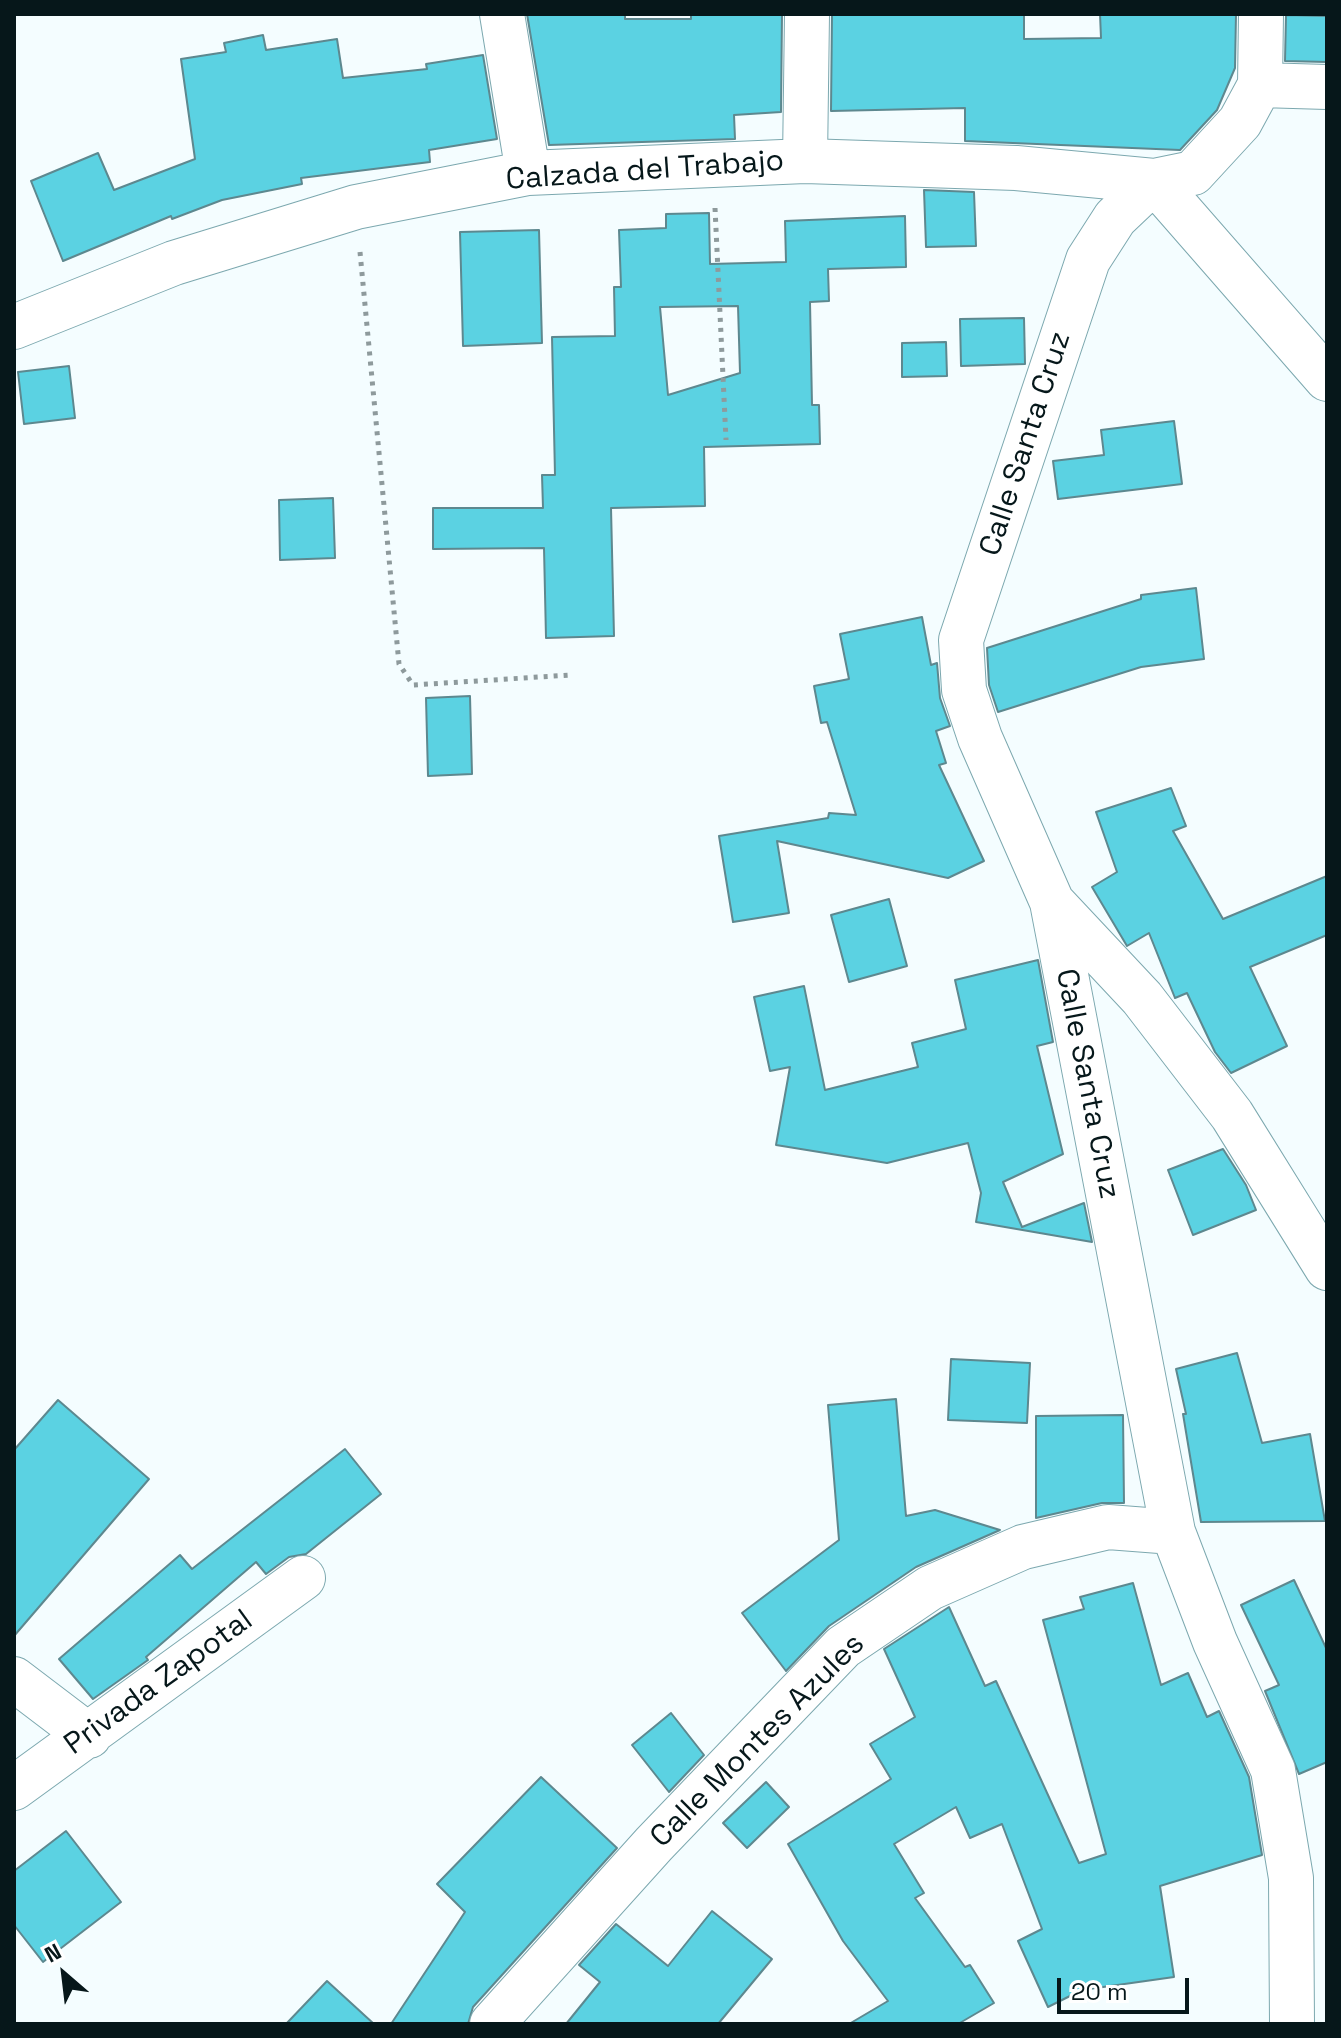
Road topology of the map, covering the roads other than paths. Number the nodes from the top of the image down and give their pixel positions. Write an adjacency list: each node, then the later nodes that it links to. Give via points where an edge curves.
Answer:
1 (502, 14): 7 (street)
2 (807, 14): 6 (street)
3 (1261, 14): 4 (street)
4 (1260, 85): 5 (street); 8 (street, via 1240,122 1193,173)
5 (1327, 87)
6 (805, 161): 7 (street, Calzada del Trabajo); 8 (street, Calzada del Trabajo, via 1016,168)
7 (528, 173): 9 (street, Calzada del Trabajo, via 356,207 174,263)
8 (1154, 181): 10 (street); 11 (street, Calle Santa Cruz, via 1115,218 1088,260 961,640 964,690 980,738)
9 (14, 327)
10 (1327, 379)
11 (1052, 902): 12 (street, via 1142,998 1232,1115); 13 (street, Calle Santa Cruz)
12 (1327, 1268)
13 (1173, 1532): 18 (street, Calle Montes Azules, via 1108,1527 1023,1547 930,1588 843,1647 654,1844); 19 (street, Calle Santa Cruz, via 1273,1770 1291,1878)
14 (303, 1578): 16 (street, Privada Zapotal)
15 (14, 1679): 16 (street)
16 (89, 1736): 17 (street, Privada Zapotal)
17 (14, 1788)
18 (492, 2024)
19 (1292, 2024)

